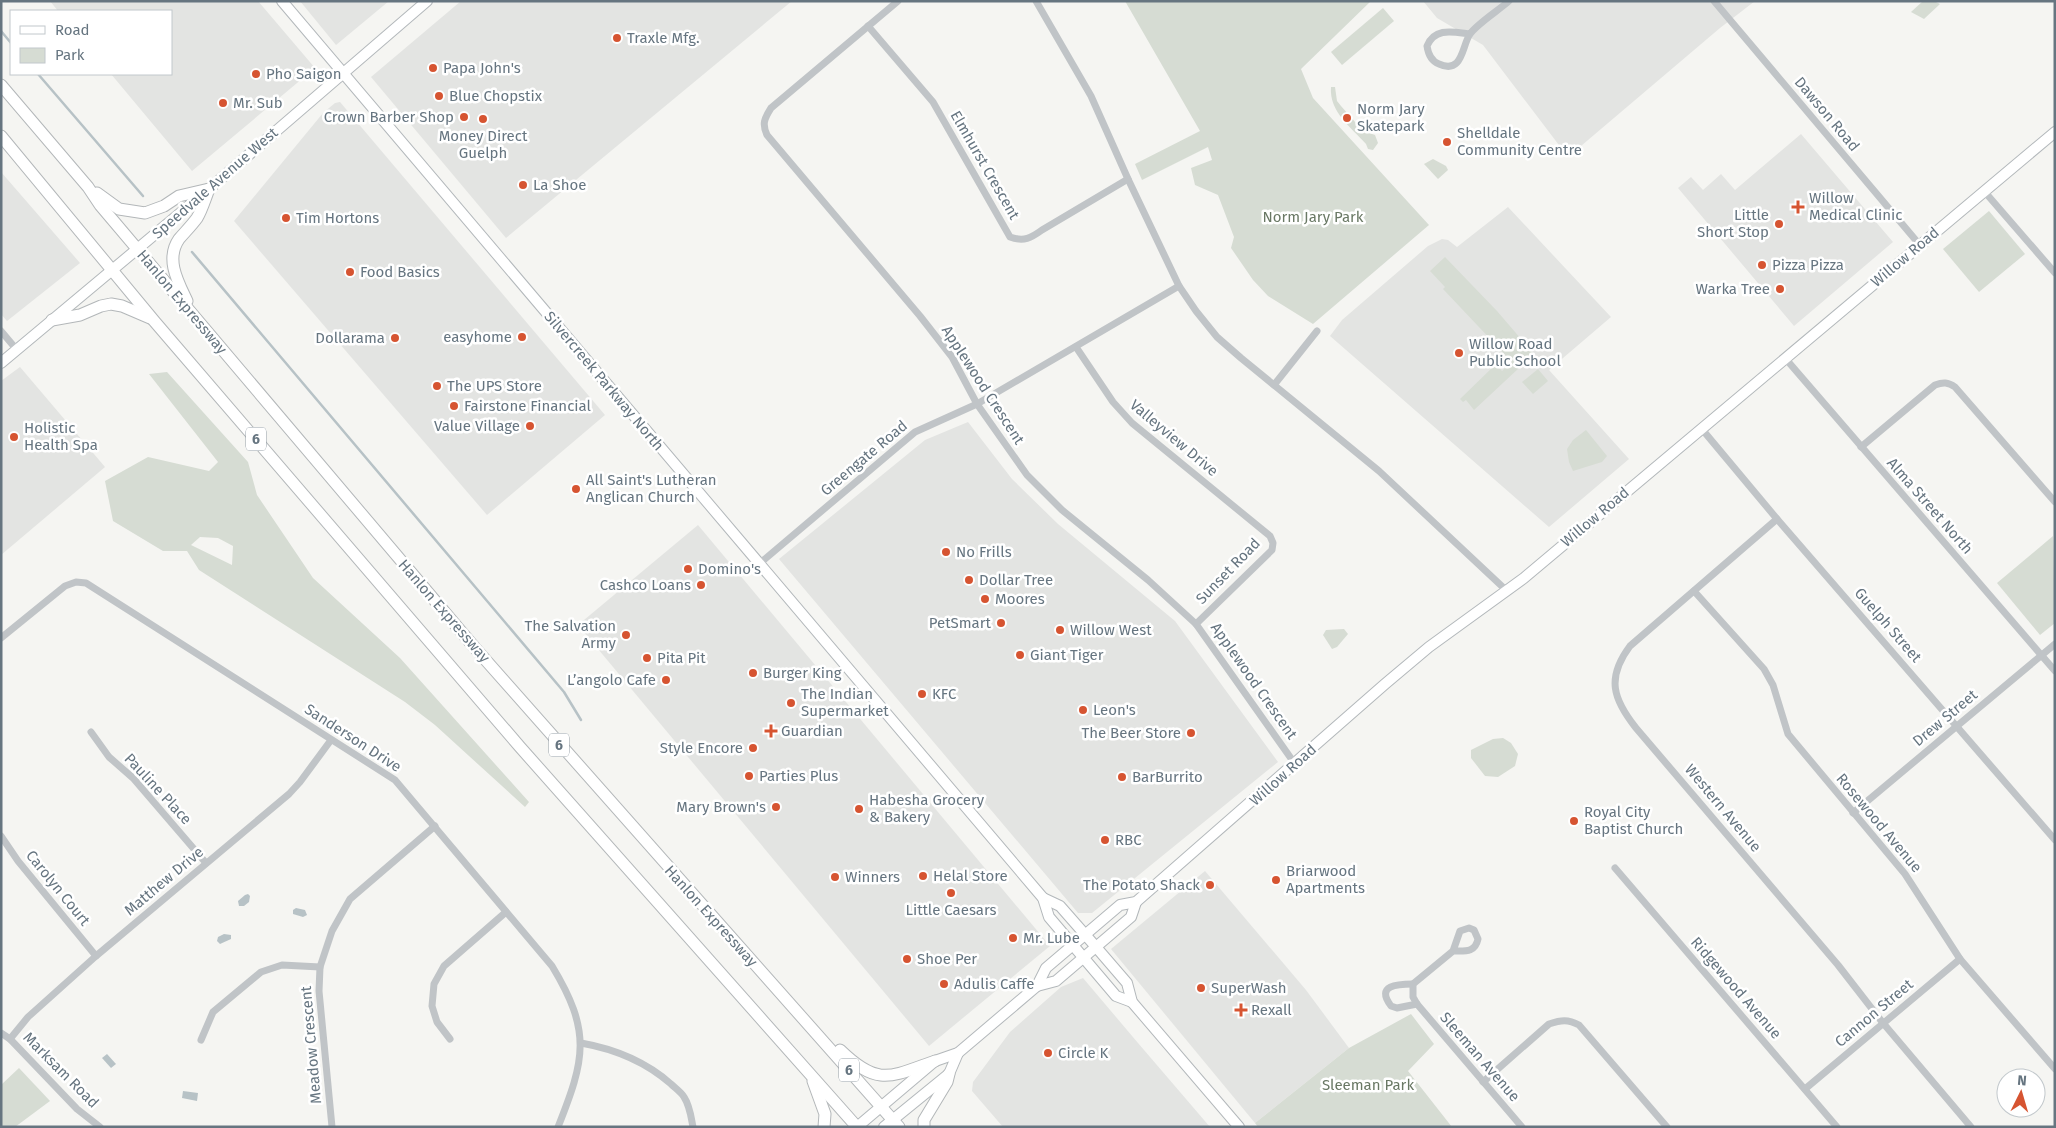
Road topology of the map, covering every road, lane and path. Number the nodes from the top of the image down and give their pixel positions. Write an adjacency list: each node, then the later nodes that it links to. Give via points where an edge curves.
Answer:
1 (282, 1): 9 (main road, Silvercreek Parkway North)
2 (427, 1): 9 (main road, Speedvale Avenue West)
3 (898, 1): 7 (street, Applewood Crescent)
4 (1036, 1): 13 (street, via 1091,96)
5 (1509, 1): 8 (street)
6 (1714, 1): 17 (street, Dawson Road)
7 (868, 26): 13 (street, Elmhurst Crescent, via 933,102 1010,237 1030,239); 32 (street, Applewood Crescent, via 771,108 763,126 767,136 952,357)
8 (1470, 34): 8 (street, via 1450,31 1432,36 1427,46 1430,57 1439,65 1456,63 1461,59)
9 (343, 72): 15 (main road, Speedvale Avenue West); 38 (main road, Silvercreek Parkway North)
10 (1, 85): 14 (highway, Hanlon Expressway / 6)
11 (2055, 132): 16 (main road, Willow Road)
12 (1, 136): 19 (highway, Hanlon Expressway / 6)
13 (1128, 179): 21 (street)
14 (88, 186): 15 (highway, via 119,209 145,213 179,196); 18 (highway, Hanlon Expressway / 6)
15 (209, 189): 18 (main road, Speedvale Avenue West); 22 (highway, via 197,217 174,251 175,274)
16 (1984, 191): 17 (main road, Willow Road); 20 (street)
17 (1920, 244): 29 (main road, Willow Road)
18 (138, 250): 19 (main road, Speedvale Avenue West); 22 (highway, Hanlon Expressway / 6)
19 (113, 269): 23 (main road, Speedvale Avenue West); 24 (highway, Hanlon Expressway / 6)
20 (2055, 273)
21 (1179, 286): 27 (street, Greengate Road); 31 (street, via 1217,336)
22 (191, 312): 73 (highway, Hanlon Expressway / 6, via 475,648)
23 (52, 320): 24 (highway, via 112,304); 28 (main road, Speedvale Avenue West)
24 (155, 322): 81 (highway, Hanlon Expressway / 6, via 520,747)
25 (1, 331): 28 (street)
26 (1317, 331): 31 (street)
27 (1076, 347): 32 (street, Greengate Road); 37 (street, Valleyview Drive, via 1113,402 1132,423)
28 (17, 350): 30 (main road, Speedvale Avenue West)
29 (1784, 358): 33 (main road, Willow Road); 34 (street, Alma Street North)
30 (1, 363)
31 (1274, 385): 40 (street, via 1378,471)
32 (977, 404): 38 (street, Greengate Road, via 915,432); 41 (street, Applewood Crescent, via 1026,476)
33 (1701, 428): 36 (street, Guelph Street); 40 (main road, Willow Road)
34 (1861, 447): 35 (street, via 1935,385 1949,383); 44 (street, Alma Street North)
35 (2055, 503)
36 (1777, 520): 39 (street, Western Avenue); 46 (street, Guelph Street)
37 (1270, 536): 41 (street, Sunset Road, via 1272,550)
38 (759, 564): 56 (main road, Silvercreek Parkway North)
39 (1694, 591): 50 (street, Rosewood Avenue, via 1764,669 1776,693 1788,734); 71 (street, Western Avenue, via 1622,656 1615,676 1616,698 1636,728 1838,964)
40 (1507, 592): 49 (main road, Willow Road, via 1429,647)
41 (1196, 624): 49 (street, Applewood Crescent)
42 (1, 638): 48 (street, Sanderson Drive, via 65,586 76,582 86,584)
43 (2055, 644): 44 (street, Drew Street)
44 (2041, 655): 45 (street, Alma Street North); 46 (street, Drew Street)
45 (2055, 671)
46 (1957, 726): 50 (street, Drew Street); 53 (street, Guelph Street)
47 (91, 732): 54 (street, Pauline Place)
48 (331, 740): 51 (street, Sanderson Drive, via 395,780); 54 (street, Matthew Drive, via 289,794)
49 (1295, 764): 57 (main road, Willow Road)
50 (1853, 813): 65 (street, Rosewood Avenue, via 1905,874)
51 (435, 826): 58 (street, Sanderson Drive); 66 (street, Meadow Crescent, via 350,899 332,931)
52 (1, 836): 63 (street, Carolyn Court)
53 (2055, 840)
54 (206, 863): 63 (street, Matthew Drive)
55 (1615, 868): 84 (street, Ridgewood Avenue)
56 (1043, 898): 59 (main road, Silvercreek Parkway North, via 1060,906); 60 (main road, Silvercreek Parkway North, via 1050,917)
57 (1136, 902): 59 (main road, Willow Road, via 1120,906); 61 (main road, Willow Road, via 1131,917)
58 (506, 912): 75 (street, via 444,966 434,984 432,1006 437,1022); 77 (street, Sanderson Drive, via 552,966 563,984 576,1012)
59 (1085, 934): 60 (main road, Willow Road); 61 (main road, Silvercreek Parkway North)
60 (1073, 945): 64 (main road, Silvercreek Parkway North); 68 (main road, Willow Road, via 1046,968)
61 (1096, 946): 64 (main road, Willow Road); 69 (main road, Silvercreek Parkway North, via 1127,983)
62 (1453, 951): 67 (street)
63 (96, 956): 74 (street, Matthew Drive, via 28,1017)
64 (1084, 957): 68 (main road, Willow Road, via 1056,981); 69 (main road, Silvercreek Parkway North, via 1116,996)
65 (1960, 959): 71 (street, Cannon Street); 80 (street, Rosewood Avenue)
66 (320, 967): 76 (street, via 282,965 261,972 213,1012); 88 (street, Meadow Crescent, via 319,991)
67 (1413, 984): 70 (street, Sleeman Avenue, via 1413,998); 70 (street, via 1390,986 1386,996 1390,1006 1397,1008)
68 (1037, 986): 78 (main road, Willow Road)
69 (1132, 1002): 94 (main road, Silvercreek Parkway North)
70 (1417, 1004): 83 (street, Sleeman Avenue)
71 (1883, 1023): 84 (street, Cannon Street); 98 (street, Western Avenue)
72 (1, 1033): 74 (street, Marksam Road)
73 (815, 1033): 79 (highway, via 831,1041 868,1073 886,1077 903,1074); 85 (highway, Hanlon Expressway / 6)
74 (10, 1039): 87 (street, Marksam Road, via 77,1109)
75 (450, 1039)
76 (201, 1040)
77 (581, 1043): 89 (street, Sanderson Drive, via 575,1083); 90 (street, via 633,1058 661,1075 683,1095)
78 (958, 1053): 79 (main road, Willow Road); 82 (main road, Willow Road)
79 (935, 1061): 85 (main road, Willow Road)
80 (2055, 1070)
81 (810, 1073): 91 (highway, via 825,1114); 92 (highway, Hanlon Expressway / 6)
82 (949, 1074): 86 (main road, Willow Road); 93 (highway, via 924,1120)
83 (1483, 1082): 95 (street, Sleeman Avenue); 96 (street, via 1550,1024 1570,1020 1579,1025)
84 (1805, 1089): 97 (street, Ridgewood Avenue)
85 (882, 1107): 86 (highway, Hanlon Expressway / 6); 92 (main road, Willow Road)
86 (892, 1124)
87 (100, 1127)
88 (332, 1127)
89 (558, 1127)
90 (693, 1127)
91 (824, 1127)
92 (857, 1127)
93 (924, 1127)
94 (1238, 1127)
95 (1522, 1127)
96 (1667, 1127)
97 (1837, 1127)
98 (1971, 1127)

